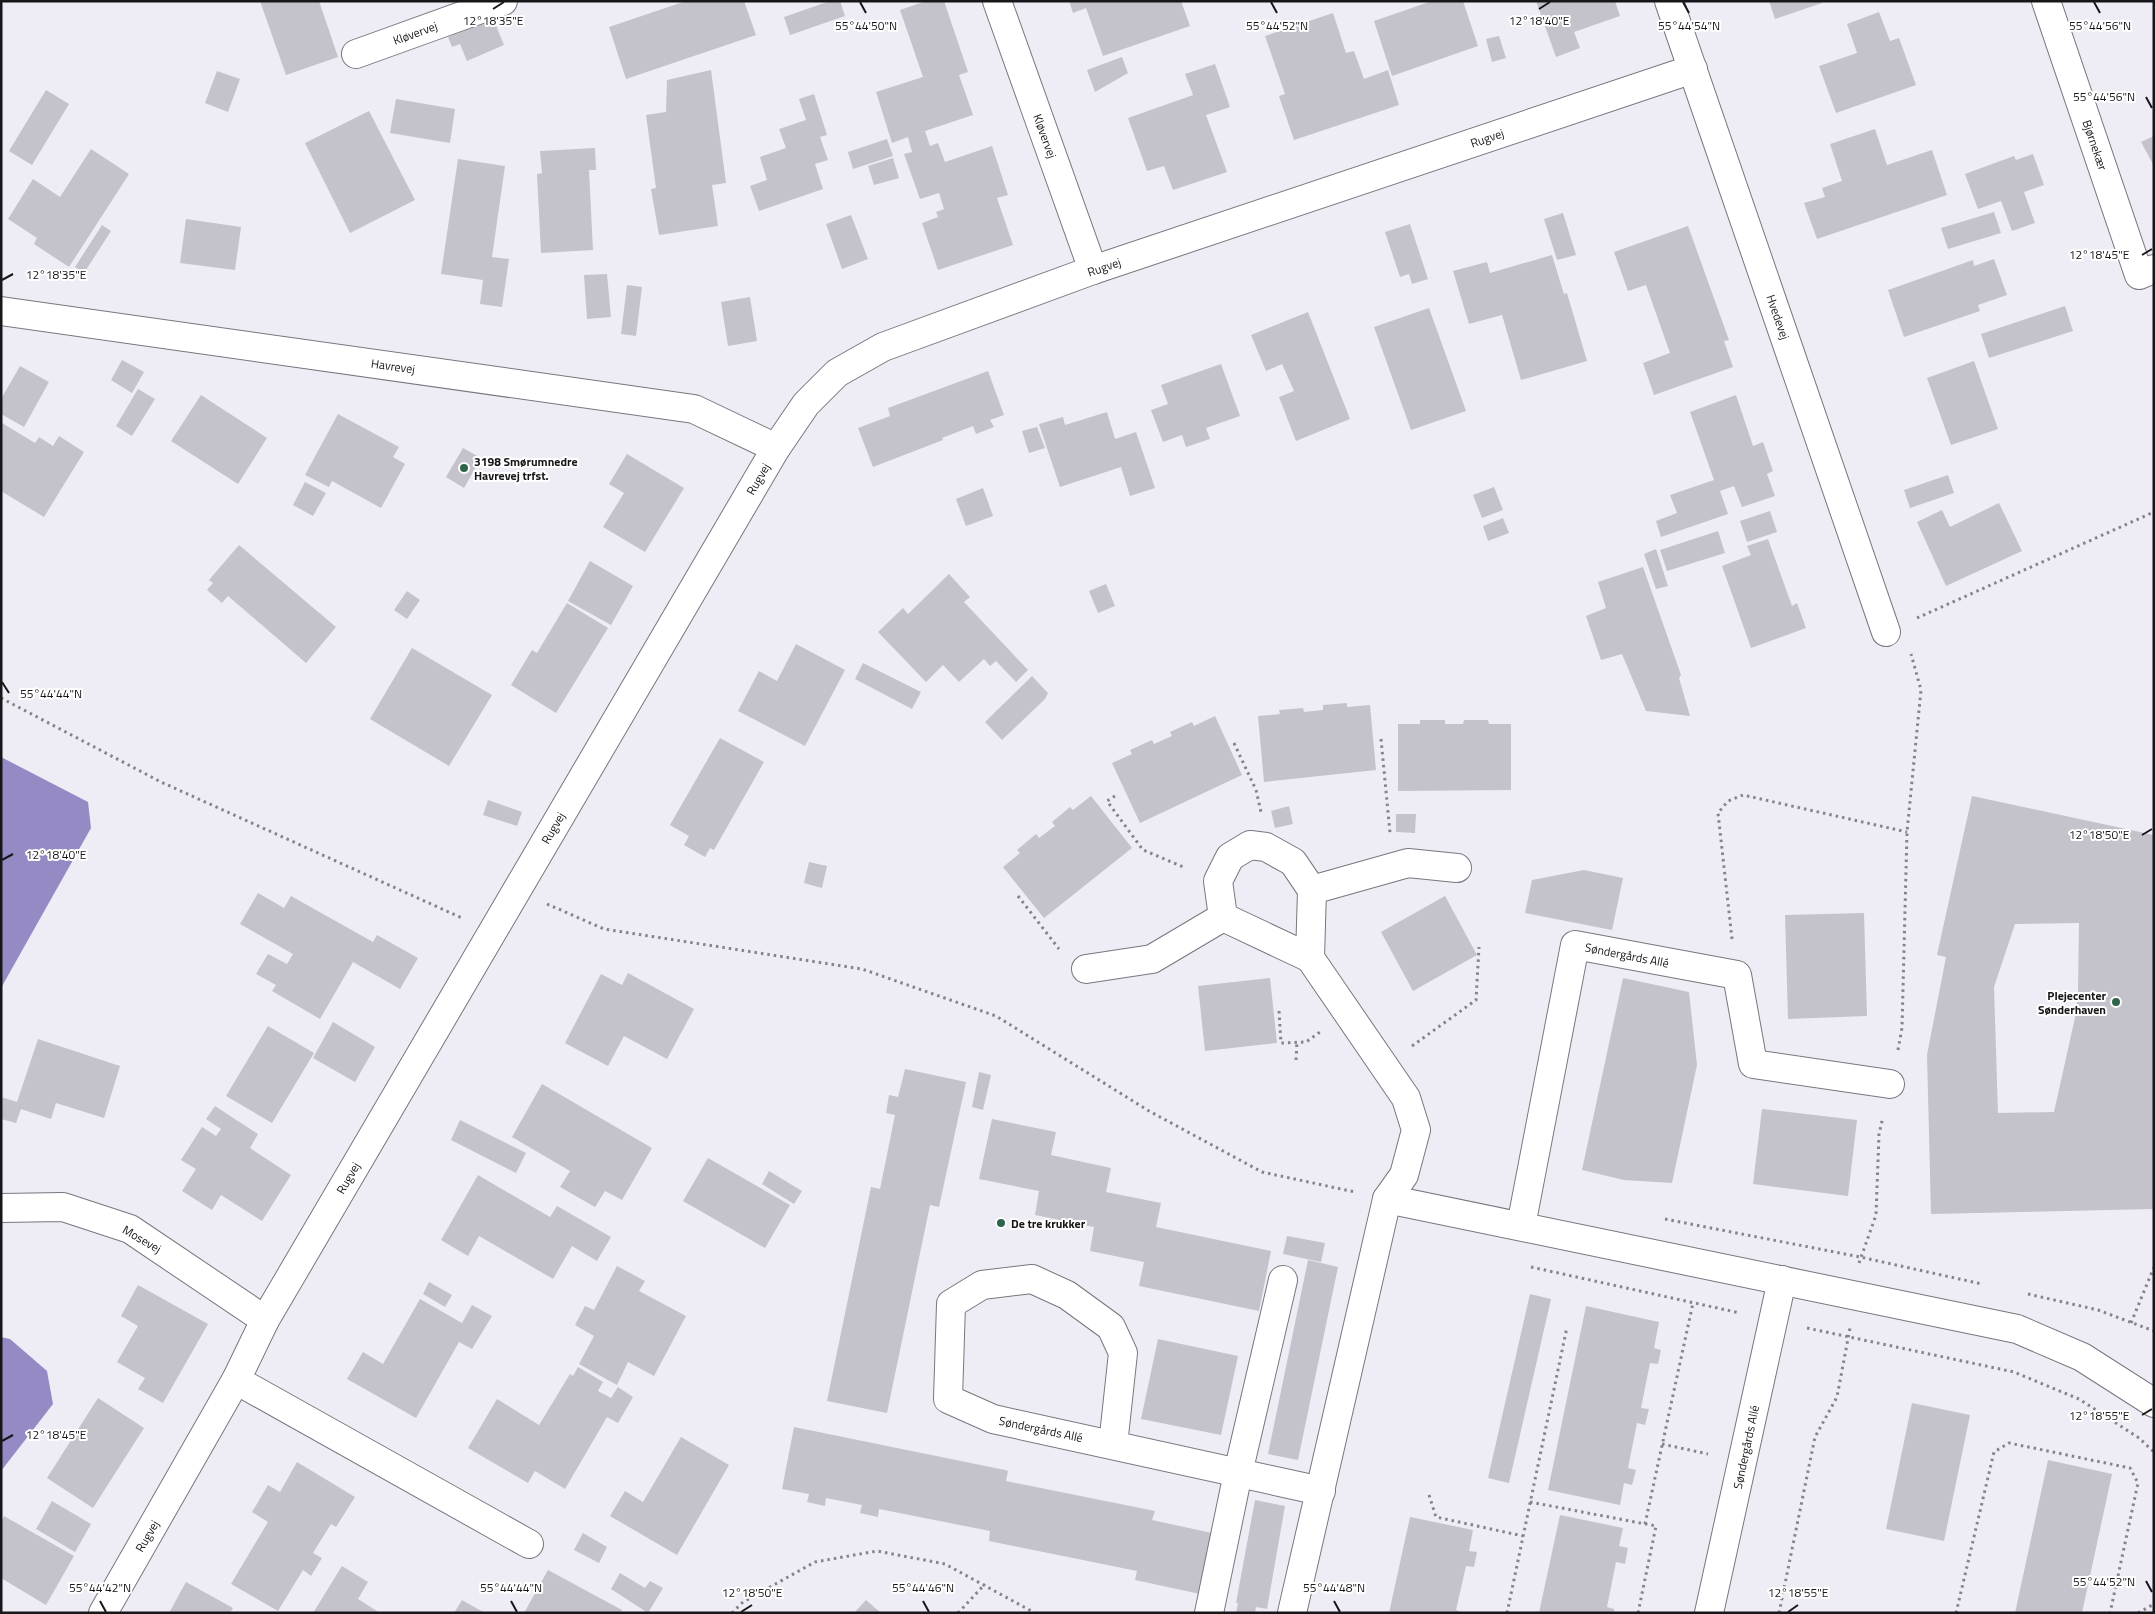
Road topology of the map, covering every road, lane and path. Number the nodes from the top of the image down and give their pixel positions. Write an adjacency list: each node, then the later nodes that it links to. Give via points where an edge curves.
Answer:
1 (503, 1): 5 (street, Kløvervej)
2 (997, 1): 8 (street, Kløvervej)
3 (1670, 1): 6 (street, Hvedevej)
4 (2046, 1): 7 (street, Bjørnekær, via 2139,275)
5 (356, 54)
6 (1693, 69): 8 (street, Rugvej); 12 (street, Hvedevej)
7 (2154, 269)
8 (1093, 270): 10 (street, Rugvej, via 883,347 837,373 806,404)
9 (1, 311): 10 (street, Havrevej, via 694,409)
10 (776, 448): 23 (street, Rugvej)
11 (2154, 512): 12 (path)
12 (1895, 628): 17 (path, via 1921,690)
13 (1, 698): 26 (path, via 161,782)
14 (1381, 739): 19 (path)
15 (1234, 743): 18 (path, via 1256,790)
16 (1115, 796): 21 (path, via 1107,801 1143,850)
17 (1907, 832): 30 (path, via 1743,795 1728,801 1718,814); 36 (path, via 1902,1028)
18 (1266, 847): 21 (street, via 1250,845 1230,857); 22 (street, via 1293,862)
19 (1394, 867): 20 (street, via 1408,863); 22 (street)
20 (1457, 868)
21 (1218, 881): 25 (street)
22 (1312, 890): 28 (street)
23 (517, 891): 26 (street, Rugvej); 37 (path, via 604,929 862,969 996,1016 1149,1111 1262,1172)
24 (1018, 896): 29 (path, via 1066,958)
25 (1223, 917): 28 (street); 29 (street, via 1152,959)
26 (492, 931): 45 (street, Rugvej)
27 (1479, 947): 35 (path, via 1476,1000)
28 (1310, 958): 32 (street)
29 (1086, 970)
30 (1737, 975): 36 (street, via 1753,1064); 39 (street, Søndergårds Allé, via 1575,945)
31 (1279, 1011): 33 (path, via 1281,1043)
32 (1347, 1013): 33 (path, via 1306,1042); 35 (street)
33 (1297, 1042): 34 (path)
34 (1296, 1060)
35 (1383, 1066): 37 (street, via 1406,1098 1416,1130 1404,1175)
36 (1890, 1084): 43 (path, via 1879,1134 1876,1215 1860,1257)
37 (1387, 1199): 39 (street); 54 (street)
38 (1, 1208): 45 (street, Mosevej, via 63,1207 130,1229)
39 (1521, 1226): 42 (street)
40 (2154, 1267): 46 (path)
41 (1283, 1280): 53 (street)
42 (1782, 1280): 43 (street); 52 (street, Søndergårds Allé)
43 (1857, 1296): 49 (street, via 2017,1329 2082,1357); 71 (path, via 1837,1397 1815,1437)
44 (1693, 1303): 50 (path)
45 (265, 1320): 48 (street, Rugvej)
46 (2131, 1323)
47 (1567, 1327): 56 (path)
48 (236, 1380): 59 (street); 62 (street, Rugvej)
49 (2154, 1403)
50 (1662, 1444): 52 (path); 57 (path)
51 (1113, 1445): 51 (street, Søndergårds Allé, via 993,1419 948,1399 951,1304 982,1285 1032,1279 1066,1295 1111,1327 1123,1353); 53 (street, Søndergårds Allé)
52 (1742, 1461): 70 (street, Søndergårds Allé)
53 (1238, 1473): 54 (street, Søndergårds Allé); 66 (street)
54 (1321, 1491): 67 (street)
55 (1429, 1494): 58 (path, via 1436,1518)
56 (1530, 1502): 57 (path); 58 (path)
57 (1645, 1524): 69 (path, via 1656,1526)
58 (1523, 1536): 68 (path)
59 (529, 1544)
60 (985, 1584): 63 (path, via 945,1564 877,1551 815,1562 743,1602); 64 (path); 65 (path)
61 (2154, 1604): 74 (path)
62 (102, 1613)
63 (732, 1613)
64 (958, 1613)
65 (1035, 1613)
66 (1209, 1613)
67 (1292, 1613)
68 (1507, 1613)
69 (1638, 1613)
70 (1709, 1613)
71 (1778, 1613)
72 (1956, 1613): 73 (path, via 1994,1452 2008,1443 2130,1468 2138,1483)
73 (2110, 1613)
74 (2138, 1613)

